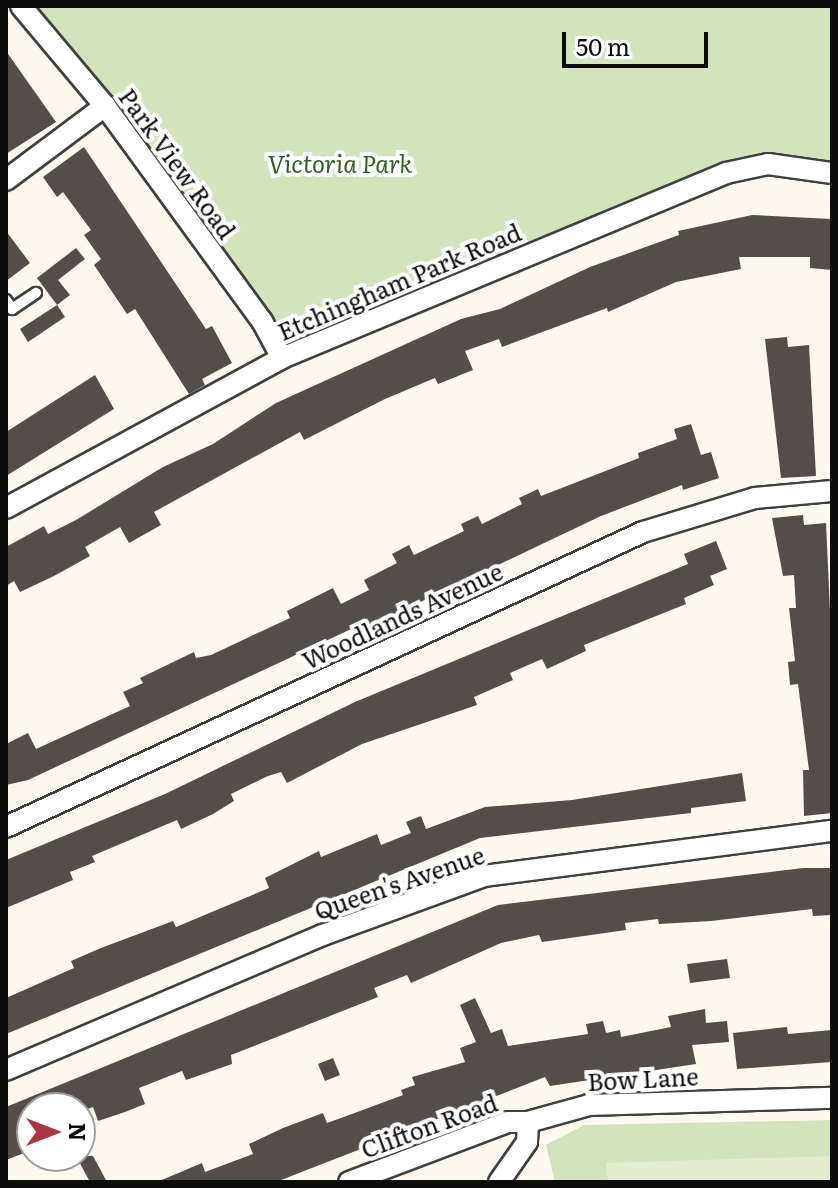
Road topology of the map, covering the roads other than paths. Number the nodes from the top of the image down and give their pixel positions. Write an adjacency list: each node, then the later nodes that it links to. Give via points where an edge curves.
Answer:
1 (21, 6): 2 (street, Park View Road)
2 (105, 106): 4 (street); 7 (street, Park View Road, via 262,321)
3 (832, 173): 7 (street, Etchingham Park Road, via 768,164 726,173)
4 (6, 180)
5 (36, 293): 6 (lane, via 12,309)
6 (6, 300)
7 (282, 358): 9 (street, Etchingham Park Road)
8 (832, 491): 10 (street, Woodlands Avenue, via 755,498 643,532)
9 (6, 508)
10 (6, 827)
11 (832, 831): 12 (street, Queen's Avenue, via 484,876 323,935)
12 (6, 1070)
13 (832, 1098): 14 (street, Bow Lane, via 589,1105)
14 (528, 1122): 15 (street, Clifton Road, via 508,1122); 16 (street, via 527,1142)
15 (349, 1182)
16 (499, 1182)

